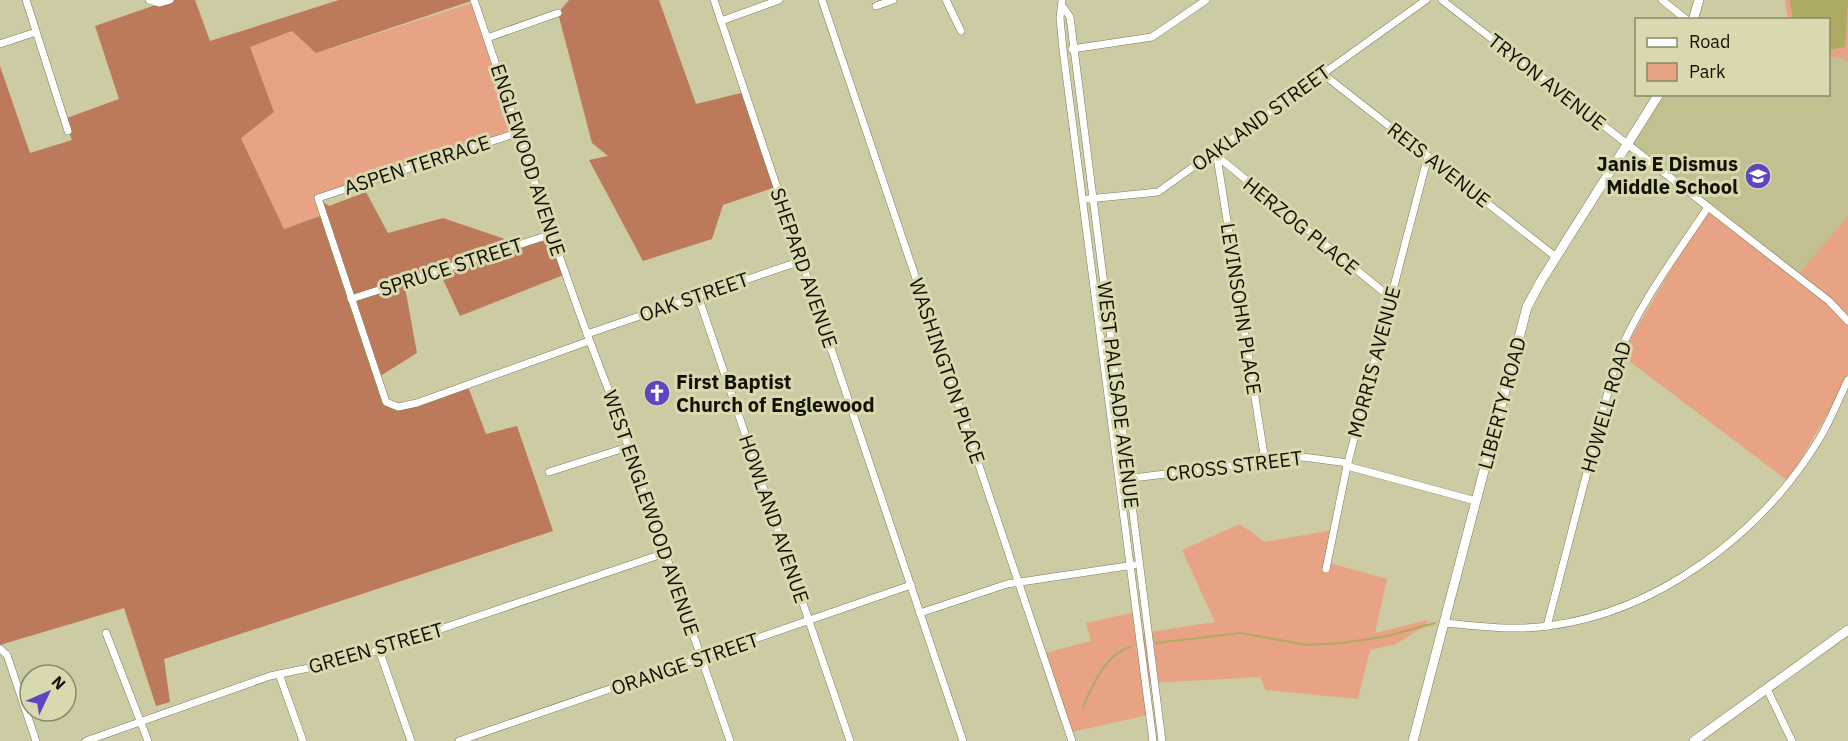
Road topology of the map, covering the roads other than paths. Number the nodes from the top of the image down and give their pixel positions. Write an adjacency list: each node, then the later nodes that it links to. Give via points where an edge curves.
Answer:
1 (26, 0): 22 (street)
2 (149, 0): 3 (street)
3 (170, 0)
4 (474, 0): 23 (street, ENGLEWOOD AVENUE)
5 (714, 0): 20 (street, SHEPARD AVENUE)
6 (779, 0): 20 (street)
7 (822, 0): 58 (street, WASHINGTON PLACE)
8 (893, 0): 16 (street)
9 (946, 0): 21 (street)
10 (1206, 0): 25 (street, via 1152,37)
11 (1426, 0): 27 (street, OAKLAND STREET)
12 (1442, 0): 31 (street, TRYON AVENUE)
13 (1662, 0): 18 (street)
14 (1699, 0): 19 (main road)
15 (1063, 3): 25 (street, WEST PALISADE AVENUE, via 1070,17); 26 (street, WEST PALISADE AVENUE, via 1060,18)
16 (876, 6)
17 (558, 13): 23 (street)
18 (1684, 18)
19 (1694, 18)
20 (721, 21): 39 (street, SHEPARD AVENUE)
21 (961, 31)
22 (36, 32): 24 (street); 29 (street)
23 (487, 38): 30 (street, ENGLEWOOD AVENUE)
24 (0, 44)
25 (1074, 48): 26 (street); 34 (street, WEST PALISADE AVENUE)
26 (1064, 50): 35 (street, WEST PALISADE AVENUE)
27 (1323, 74): 32 (street, OAKLAND STREET); 33 (street, REIS AVENUE)
28 (1658, 96): 31 (main road, LIBERTY ROAD)
29 (68, 131)
30 (517, 133): 37 (street, ENGLEWOOD AVENUE); 42 (street, ASPEN TERRACE, via 318,198)
31 (1627, 145): 36 (street, TRYON AVENUE); 38 (main road, LIBERTY ROAD)
32 (1215, 155): 34 (street, OAKLAND STREET, via 1158,192); 41 (street, HERZOG PLACE); 48 (street, LEVINSOHN PLACE)
33 (1428, 156): 38 (street, REIS AVENUE); 41 (street, MORRIS AVENUE)
34 (1093, 198): 35 (street, OAKLAND STREET); 51 (street, WEST PALISADE AVENUE)
35 (1083, 200): 52 (street, WEST PALISADE AVENUE)
36 (1708, 207): 44 (street, TRYON AVENUE, via 1829,301); 63 (street, HOWELL ROAD, via 1639,311 1616,361)
37 (552, 234): 42 (street, SPRUCE STREET); 43 (street, ENGLEWOOD AVENUE)
38 (1556, 257): 53 (main road, LIBERTY ROAD, via 1527,307)
39 (801, 261): 40 (street, OAK STREET); 59 (street, SHEPARD AVENUE)
40 (698, 296): 45 (street, OAK STREET); 61 (street, HOWLAND AVENUE)
41 (1391, 298): 49 (street, MORRIS AVENUE)
42 (351, 299): 45 (street, OAK STREET, via 386,402 398,407)
43 (582, 320): 45 (street, WEST ENGLEWOOD AVENUE)
44 (1848, 321)
45 (588, 337): 47 (street, WEST ENGLEWOOD AVENUE)
46 (1848, 380): 63 (street, via 1820,439 1805,460 1774,499 1731,541 1683,576 1630,603 1586,619)
47 (628, 447): 50 (street); 54 (street, WEST ENGLEWOOD AVENUE)
48 (1266, 461): 49 (street, CROSS STREET, via 1319,457); 51 (street, CROSS STREET)
49 (1347, 465): 53 (street, CROSS STREET); 57 (street, MORRIS AVENUE)
50 (549, 472)
51 (1129, 479): 52 (street, CROSS STREET); 55 (street, WEST PALISADE AVENUE)
52 (1119, 480): 56 (street, WEST PALISADE AVENUE)
53 (1476, 501): 62 (main road, LIBERTY ROAD)
54 (665, 553): 67 (street, GREEN STREET); 68 (street, WEST ENGLEWOOD AVENUE)
55 (1140, 565): 56 (street); 83 (street, WEST PALISADE AVENUE)
56 (1130, 566): 58 (street); 82 (street, WEST PALISADE AVENUE)
57 (1326, 568)
58 (1018, 582): 60 (street); 81 (street, WASHINGTON PLACE)
59 (911, 585): 60 (street, SHEPARD AVENUE); 61 (street, ORANGE STREET)
60 (920, 613): 80 (street, SHEPARD AVENUE)
61 (809, 621): 68 (street, ORANGE STREET); 79 (street, HOWLAND AVENUE)
62 (1444, 623): 63 (street, via 1497,628); 84 (main road, LIBERTY ROAD)
63 (1547, 626)
64 (1848, 630): 70 (main road)
65 (106, 633): 71 (street)
66 (0, 649): 72 (street, via 7,655)
67 (380, 650): 69 (street, GREEN STREET); 76 (street)
68 (702, 658): 77 (street, ORANGE STREET); 78 (street, WEST ENGLEWOOD AVENUE)
69 (279, 674): 71 (street, GREEN STREET); 75 (street)
70 (1767, 689): 85 (main road); 86 (street)
71 (142, 722): 73 (street, GREEN STREET); 74 (street)
72 (36, 741)
73 (86, 741)
74 (148, 741)
75 (303, 741)
76 (411, 741)
77 (459, 741)
78 (730, 741)
79 (850, 741)
80 (963, 741)
81 (1072, 741)
82 (1153, 741)
83 (1162, 741)
84 (1413, 741)
85 (1694, 741)
86 (1792, 741)

